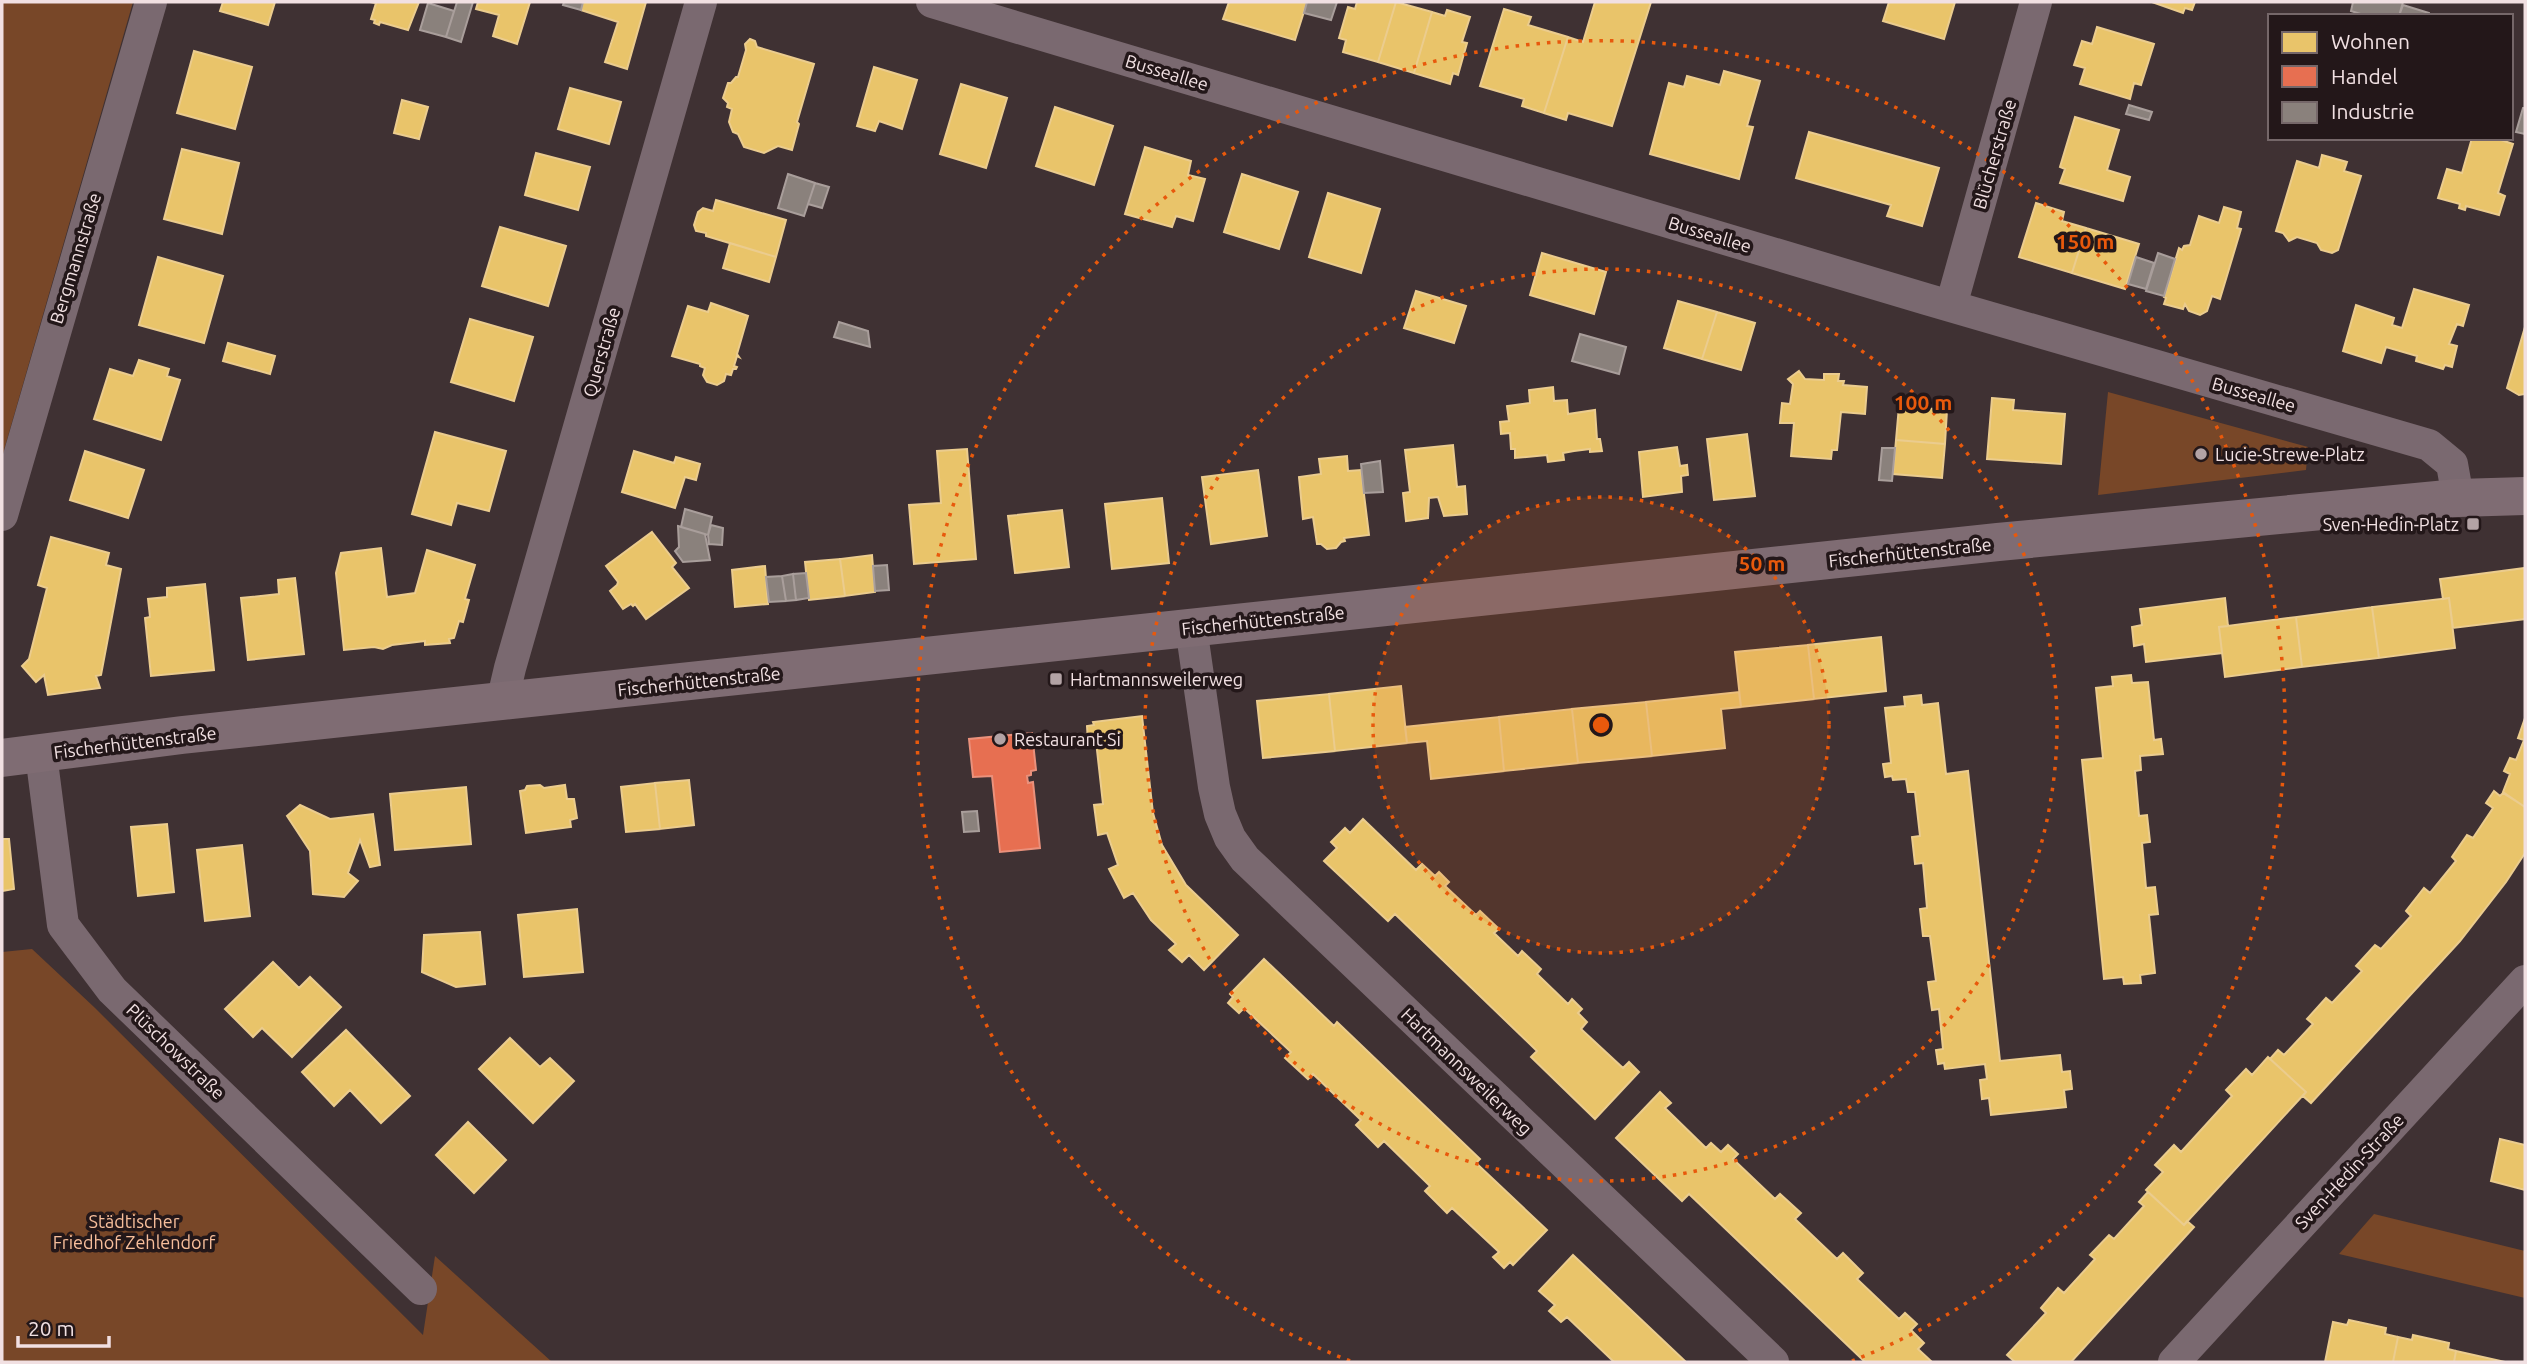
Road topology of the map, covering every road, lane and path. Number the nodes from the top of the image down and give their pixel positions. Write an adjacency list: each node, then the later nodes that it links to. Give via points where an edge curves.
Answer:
1 (151, 2): 8 (street, Bergmannstraße)
2 (701, 2): 10 (street, Querstraße)
3 (932, 2): 5 (street, Busseallee)
4 (2036, 2): 5 (street, Blücherstraße)
5 (1951, 306): 7 (street, Busseallee, via 2429,445 2452,464)
6 (2525, 496): 7 (street, Fischerhüttenstraße)
7 (2458, 498): 9 (street, Fischerhüttenstraße)
8 (2, 515)
9 (1191, 627): 10 (street, Fischerhüttenstraße); 15 (street, Hartmannsweilerweg, via 1213,787 1230,838 1245,859)
10 (502, 702): 11 (street, Fischerhüttenstraße)
11 (41, 754): 12 (street, Fischerhüttenstraße); 14 (street, Plüschowstraße, via 63,925 113,990)
12 (2, 758)
13 (2525, 981): 16 (street, Sven-Hedin-Straße)
14 (421, 1289)
15 (1773, 1362)
16 (2174, 1362)

